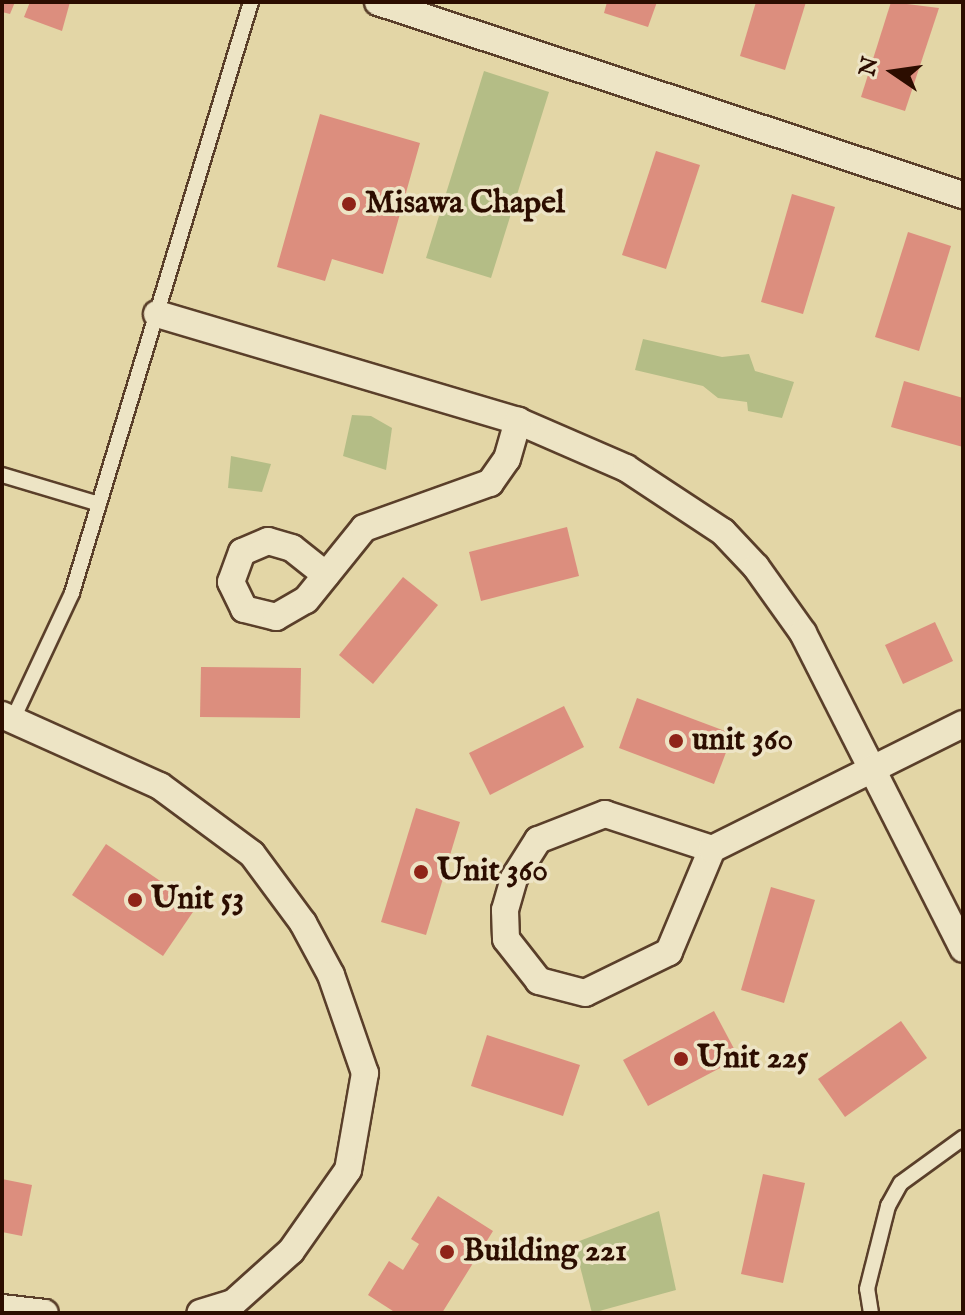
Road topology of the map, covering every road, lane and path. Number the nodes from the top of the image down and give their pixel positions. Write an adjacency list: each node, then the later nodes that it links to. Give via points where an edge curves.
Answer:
1 (251, 2): 4 (lane)
2 (378, 2): 3 (street)
3 (963, 195)
4 (157, 314): 5 (street); 7 (lane)
5 (518, 421): 8 (street, via 507,459 490,483 364,528); 11 (street, via 626,468 723,532 756,567 803,633)
6 (2, 475): 7 (lane)
7 (99, 504): 9 (lane, via 72,593)
8 (326, 575)
9 (8, 716): 17 (street, via 160,786 252,854 303,923 331,975 365,1073 348,1170 291,1251 233,1303)
10 (963, 724): 11 (street, via 897,754)
11 (872, 772): 12 (street); 13 (street)
12 (712, 849): 12 (street, via 669,952 585,993 539,981 506,939 505,910 514,878 538,840 605,814)
13 (963, 949)
14 (963, 1138): 18 (lane, via 901,1183 888,1206 867,1289)
15 (2, 1308): 16 (street)
16 (45, 1313)
17 (200, 1313)
18 (871, 1313)

